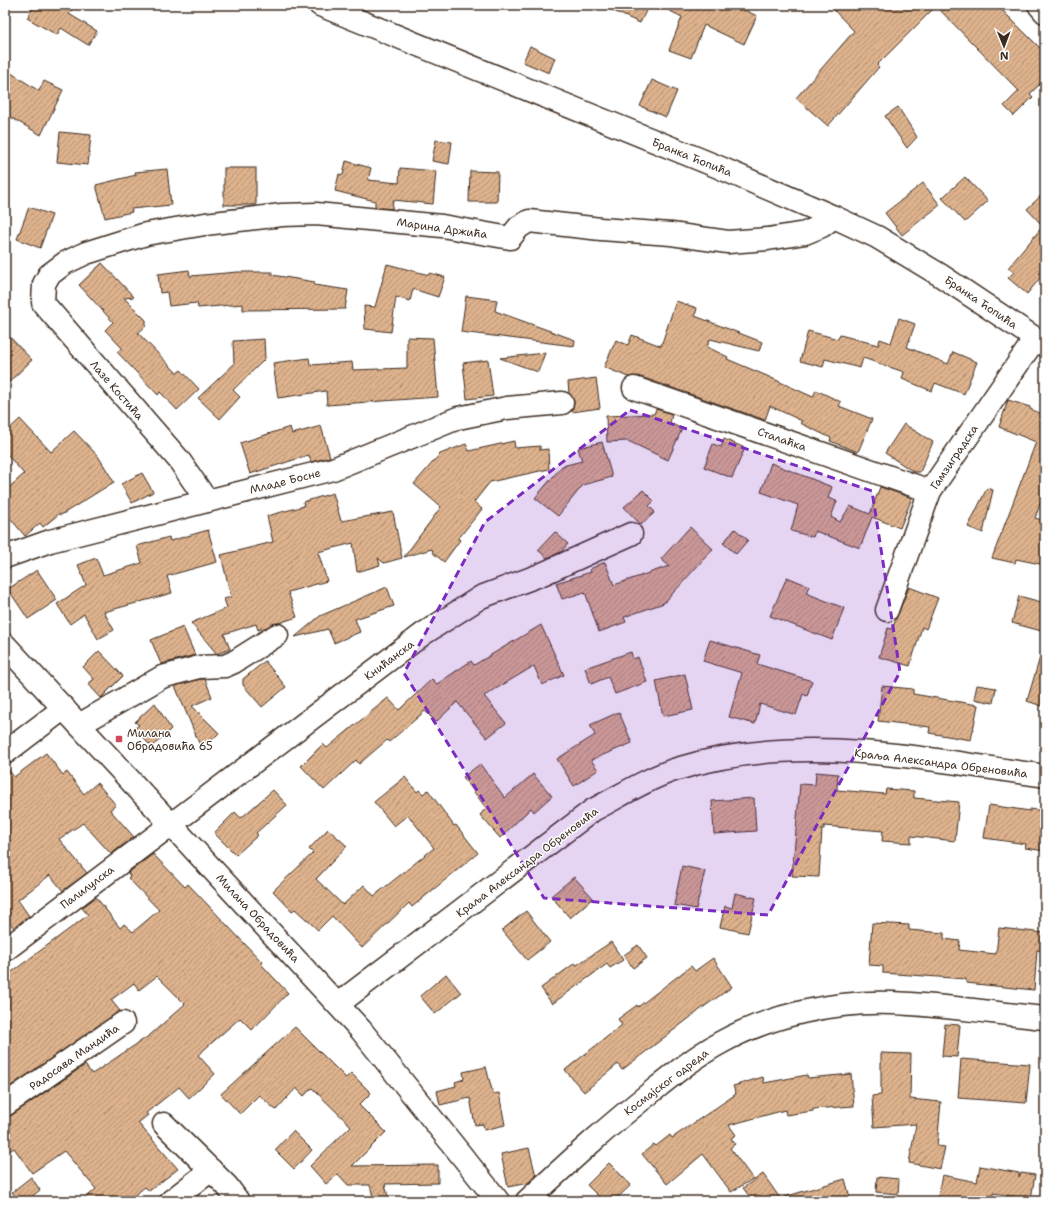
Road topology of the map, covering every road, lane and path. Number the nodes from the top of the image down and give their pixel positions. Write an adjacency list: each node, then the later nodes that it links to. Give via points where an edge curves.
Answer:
1 (320, 5): 4 (street, Бранка Ћопића, via 716,166)
2 (1039, 5): 3 (street)
3 (1045, 12)
4 (834, 217): 5 (street, Марина Држића, via 822,226 805,233 728,242 671,234 529,222 519,227 510,238 442,226 316,214 282,215 146,234 86,253 65,263); 6 (street, Бранка Ћопића, via 877,237 940,275)
5 (49, 275): 10 (street, Лазе Костића, via 44,284 43,303 179,460)
6 (1040, 342): 9 (street, Гамзиградска)
7 (634, 388): 9 (street, Сталаћка)
8 (562, 403): 10 (street, Младе Босне, via 507,408 458,418 333,469)
9 (930, 491): 13 (street, Гамзиградска)
10 (207, 501): 12 (street, Младе Босне, via 50,541)
11 (631, 534): 20 (street, Книћанска, via 540,575 481,597 423,634)
12 (5, 557)
13 (887, 610)
14 (277, 635): 17 (street, via 234,662 211,668 199,667 162,677)
15 (5, 645): 16 (street, Милана Обрадовића)
16 (64, 708): 17 (street, Милана Обрадовића); 18 (street)
17 (79, 725): 20 (street, Милана Обрадовића)
18 (5, 752)
19 (1045, 776): 22 (street, Краља Александра Обреновића, via 865,752 776,752 717,758 676,770 593,810)
20 (170, 824): 21 (street, Палилулска); 22 (street, Милана Обрадовића)
21 (5, 950)
22 (338, 1004): 30 (street, Милана Обрадовића, via 362,1030)
23 (1045, 1018): 31 (street, Космајског одреда, via 891,1003 836,1006 763,1023 720,1043 682,1068 610,1125)
24 (123, 1023): 25 (street, Радосава Мандића)
25 (5, 1105)
26 (164, 1124): 27 (street)
27 (211, 1170): 28 (street); 29 (street)
28 (171, 1201)
29 (238, 1201)
30 (498, 1201)
31 (526, 1201)

